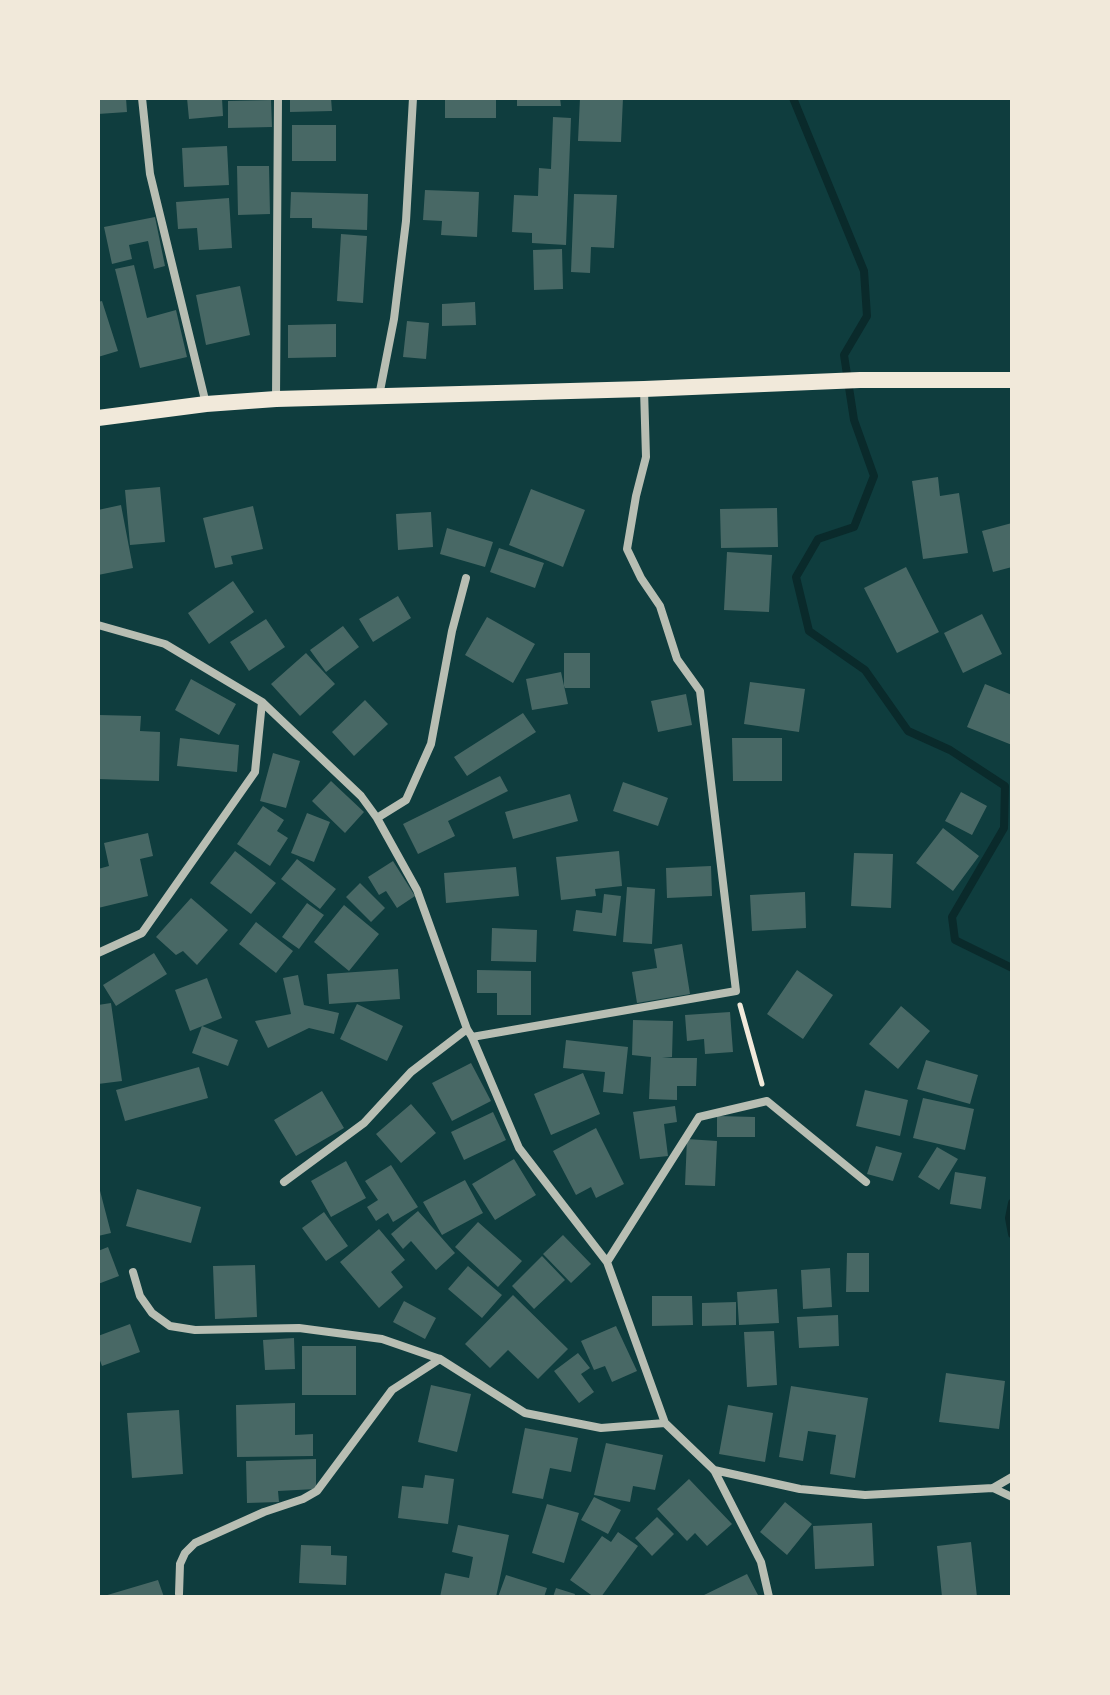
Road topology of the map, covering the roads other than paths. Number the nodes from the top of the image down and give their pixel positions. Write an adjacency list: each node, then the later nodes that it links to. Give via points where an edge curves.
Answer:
1 (142, 98): 8 (street, via 150,174)
2 (278, 98): 7 (street)
3 (413, 98): 6 (street, via 406,221)
4 (1012, 380): 5 (main road)
5 (644, 389): 6 (main road); 15 (street, via 646,457 627,549 660,606 677,659 700,691 736,991)
6 (379, 396): 7 (main road)
7 (276, 399): 8 (main road)
8 (206, 404): 9 (main road)
9 (98, 418)
10 (466, 578): 13 (street, via 431,744 406,800)
11 (98, 625): 12 (street, via 165,644)
12 (262, 702): 13 (street, via 361,796); 14 (street, via 255,772 142,933)
13 (377, 818): 15 (street, via 417,890)
14 (98, 953)
15 (469, 1033): 16 (street, via 411,1072 364,1123); 18 (street, via 519,1148)
16 (284, 1182)
17 (866, 1182): 18 (street, via 767,1101 699,1117)
18 (607, 1262): 21 (street)
19 (133, 1272): 20 (street, via 140,1296 170,1326 299,1328 382,1339)
20 (440, 1359): 21 (street, via 525,1413 601,1428); 26 (street, via 392,1390 317,1491 195,1543 180,1564)
21 (665, 1423): 22 (street)
22 (714, 1470): 24 (street, via 800,1489 865,1495); 27 (street, via 761,1562)
23 (1012, 1477): 24 (street)
24 (993, 1488): 25 (street)
25 (1012, 1497)
26 (179, 1594)
27 (769, 1597)

